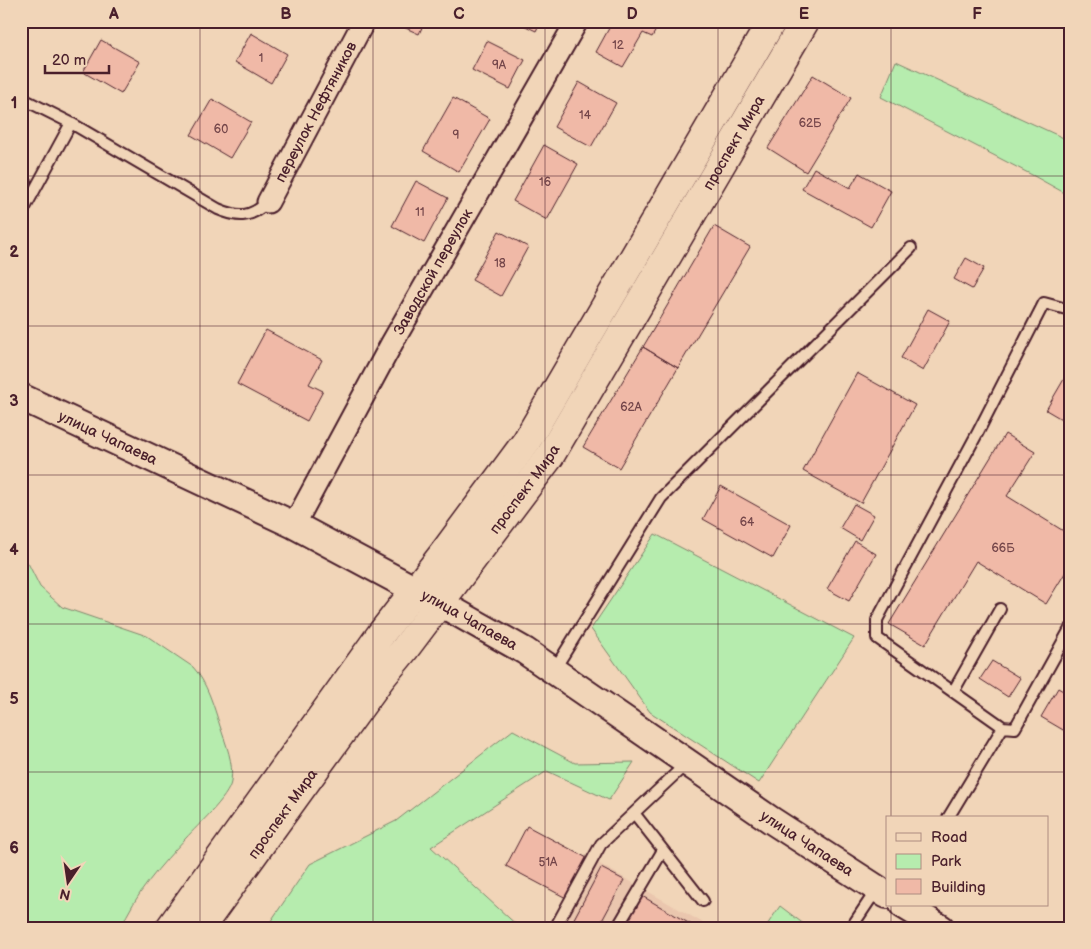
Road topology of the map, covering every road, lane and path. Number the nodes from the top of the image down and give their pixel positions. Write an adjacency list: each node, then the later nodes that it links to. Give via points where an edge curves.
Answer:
1 (577, 21): 12 (street, Заводской переулок, via 392,343)
2 (772, 21): 13 (main road, проспект Мира, via 526,442)
3 (805, 21): 14 (main road, проспект Мира, via 550,456)
4 (363, 22): 7 (street, переулок Нефтяников)
5 (21, 98): 6 (lane)
6 (71, 123): 7 (lane, via 218,209 233,215 247,215); 8 (lane)
7 (268, 202)
8 (21, 215)
9 (911, 248): 17 (lane, via 661,498)
10 (1070, 310): 18 (lane, via 1044,303 877,620 877,638)
11 (21, 397): 12 (street, улица Чапаева)
12 (294, 525): 13 (street, улица Чапаева)
13 (415, 590): 14 (street, улица Чапаева); 27 (main road, проспект Мира)
14 (440, 603): 17 (street, улица Чапаева, via 525,651); 28 (main road, проспект Мира, via 381,678)
15 (1000, 609): 18 (lane)
16 (1070, 629): 19 (lane, via 1015,728)
17 (553, 671): 20 (street, улица Чапаева)
18 (953, 692): 19 (lane)
19 (1003, 728): 22 (lane)
20 (687, 763): 21 (lane); 24 (street, улица Чапаева)
21 (634, 813): 23 (lane); 29 (lane, via 601,844)
22 (949, 816)
23 (663, 850): 25 (lane); 30 (lane)
24 (882, 892): 31 (lane)
25 (703, 902)
26 (905, 906): 32 (street)
27 (170, 928)
28 (200, 928)
29 (555, 928)
30 (616, 928)
31 (852, 928)
32 (941, 928)

